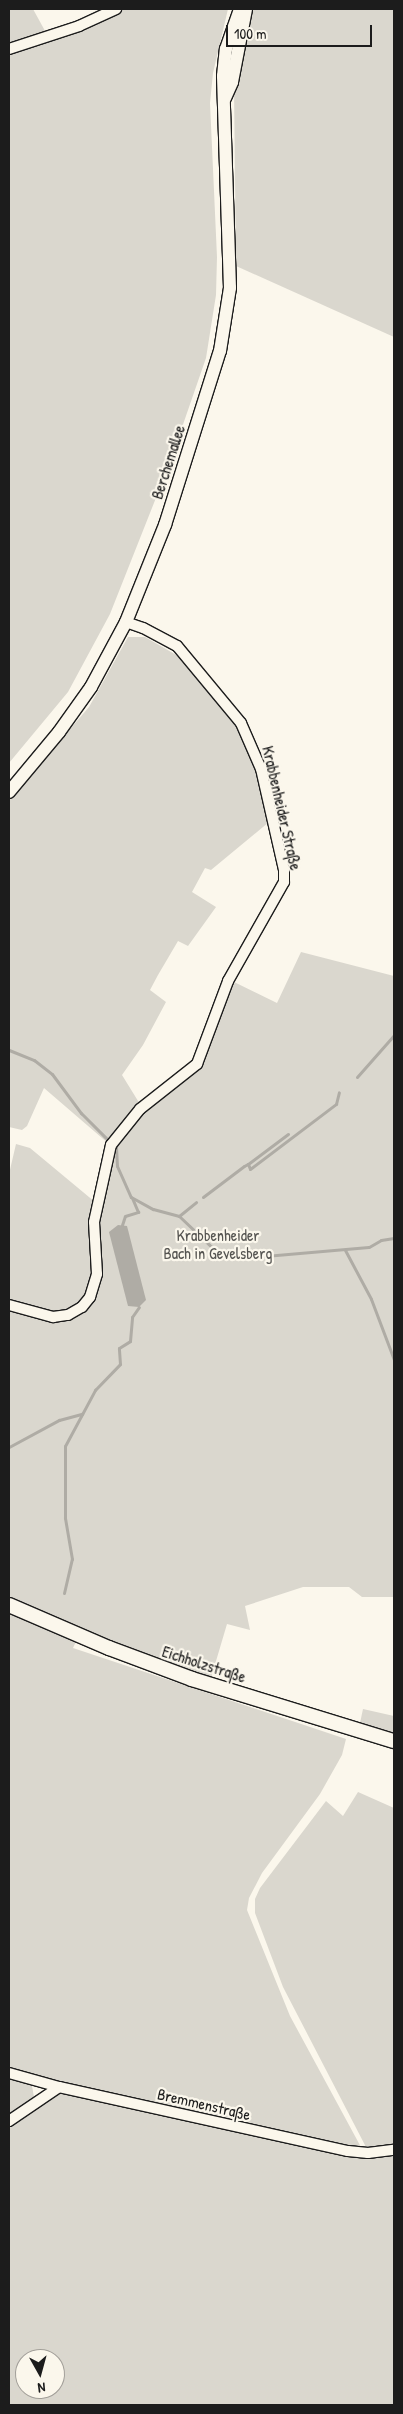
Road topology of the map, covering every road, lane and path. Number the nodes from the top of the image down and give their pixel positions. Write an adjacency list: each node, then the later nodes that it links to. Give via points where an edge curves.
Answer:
1 (116, 9): 4 (street, via 79,26)
2 (240, 9): 5 (street, Berchemallee, via 226,50)
3 (246, 9): 5 (street, Berchemallee, via 232,82)
4 (9, 49)
5 (224, 100): 6 (street, Berchemallee, via 230,288 220,351 165,525)
6 (126, 622): 7 (street, Berchemallee, via 91,687); 8 (street, Krabbenheider Straße, via 177,646 241,723 261,770 284,882 228,981 197,1064 140,1109 111,1145 96,1208 96,1274 90,1296 82,1307 68,1315 53,1317)
7 (9, 792)
8 (9, 1305)
9 (9, 1605): 10 (main road, Eichholzstraße, via 192,1679)
10 (394, 1741)
11 (9, 2073): 12 (street, Bremmenstraße)
12 (59, 2087): 13 (street); 14 (street, Bremmenstraße, via 348,2151 368,2154)
13 (9, 2121)
14 (394, 2150)

